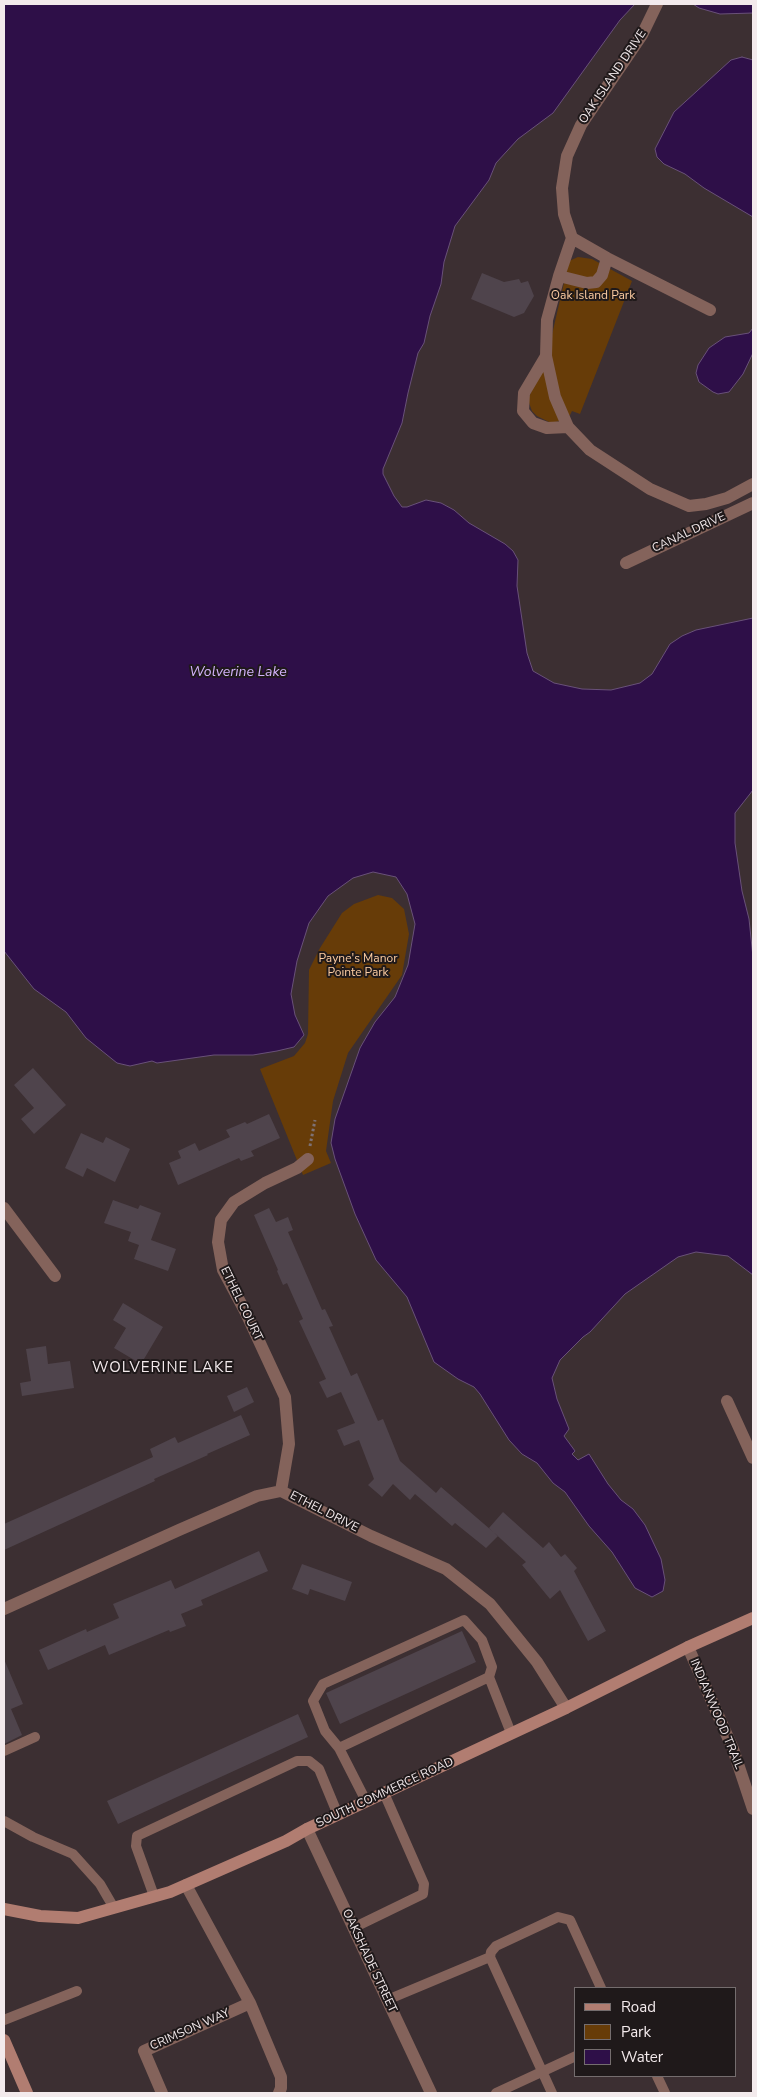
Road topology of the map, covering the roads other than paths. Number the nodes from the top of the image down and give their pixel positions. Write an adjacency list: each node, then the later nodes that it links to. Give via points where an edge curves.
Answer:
1 (657, 4): 2 (street, OAK ISLAND DRIVE, via 642,35 581,125 567,156 562,188 564,214)
2 (572, 238): 3 (street); 4 (street)
3 (607, 258): 4 (street, via 602,275 596,282); 5 (street)
4 (558, 276): 6 (street, via 547,320)
5 (710, 310)
6 (546, 356): 7 (street, via 554,396); 7 (street, via 524,393 523,411 534,423 547,428)
7 (568, 427): 9 (street, via 590,450 668,498 690,506)
8 (753, 484): 9 (street)
9 (727, 498): 11 (street)
10 (753, 503): 11 (street, CANAL DRIVE)
11 (733, 512): 12 (street, CANAL DRIVE)
12 (626, 563)
13 (308, 1159): 18 (street, ETHEL COURT, via 234,1202 221,1220 218,1242 223,1270 285,1397 289,1444)
14 (4, 1208): 15 (street)
15 (55, 1276)
16 (727, 1401): 17 (street)
17 (753, 1458)
18 (281, 1490): 19 (street, ETHEL DRIVE, via 257,1496); 23 (street, ETHEL DRIVE, via 446,1569 490,1604 537,1662)
19 (4, 1609)
20 (753, 1618): 21 (street, SOUTH COMMERCE ROAD)
21 (688, 1647): 23 (street, SOUTH COMMERCE ROAD); 30 (street, INDIANWOOD TRAIL, via 733,1749)
22 (489, 1677): 24 (lane); 26 (lane); 26 (lane, via 492,1667 482,1640 464,1620 323,1684 313,1701 324,1731)
23 (566, 1708): 24 (street, SOUTH COMMERCE ROAD)
24 (511, 1733): 28 (street, SOUTH COMMERCE ROAD)
25 (35, 1737): 27 (lane)
26 (339, 1748): 29 (lane)
27 (4, 1750)
28 (384, 1793): 29 (street, SOUTH COMMERCE ROAD); 38 (lane, via 424,1884 423,1894)
29 (366, 1802): 31 (street, SOUTH COMMERCE ROAD)
30 (753, 1809)
31 (338, 1815): 33 (street, SOUTH COMMERCE ROAD); 35 (lane, via 319,1769 309,1761 298,1761 136,1836 140,1862)
32 (4, 1821): 36 (lane, via 73,1854 100,1884)
33 (307, 1829): 34 (street, SOUTH COMMERCE ROAD); 38 (street, OAKSHADE STREET)
34 (186, 1885): 35 (street, SOUTH COMMERCE ROAD); 43 (street)
35 (154, 1896): 36 (street, SOUTH COMMERCE ROAD)
36 (114, 1908): 37 (street, SOUTH COMMERCE ROAD, via 78,1918 40,1916)
37 (4, 1909)
38 (353, 1928): 42 (street, OAKSHADE STREET)
39 (490, 1957): 40 (lane, via 496,1946 558,1917 565,1918 570,1920); 42 (lane); 47 (lane)
40 (601, 1987)
41 (77, 1991): 44 (lane)
42 (387, 2000): 52 (street, OAKSHADE STREET)
43 (250, 2003): 50 (street, CRIMSON WAY, via 144,2051); 51 (street, via 281,2077)
44 (4, 2020)
45 (4, 2042): 49 (street)
46 (574, 2057): 47 (lane)
47 (542, 2072): 53 (lane); 54 (lane)
48 (657, 2077): 55 (lane)
49 (24, 2092)
50 (162, 2093)
51 (279, 2093)
52 (431, 2093)
53 (496, 2093)
54 (552, 2093)
55 (665, 2093)

